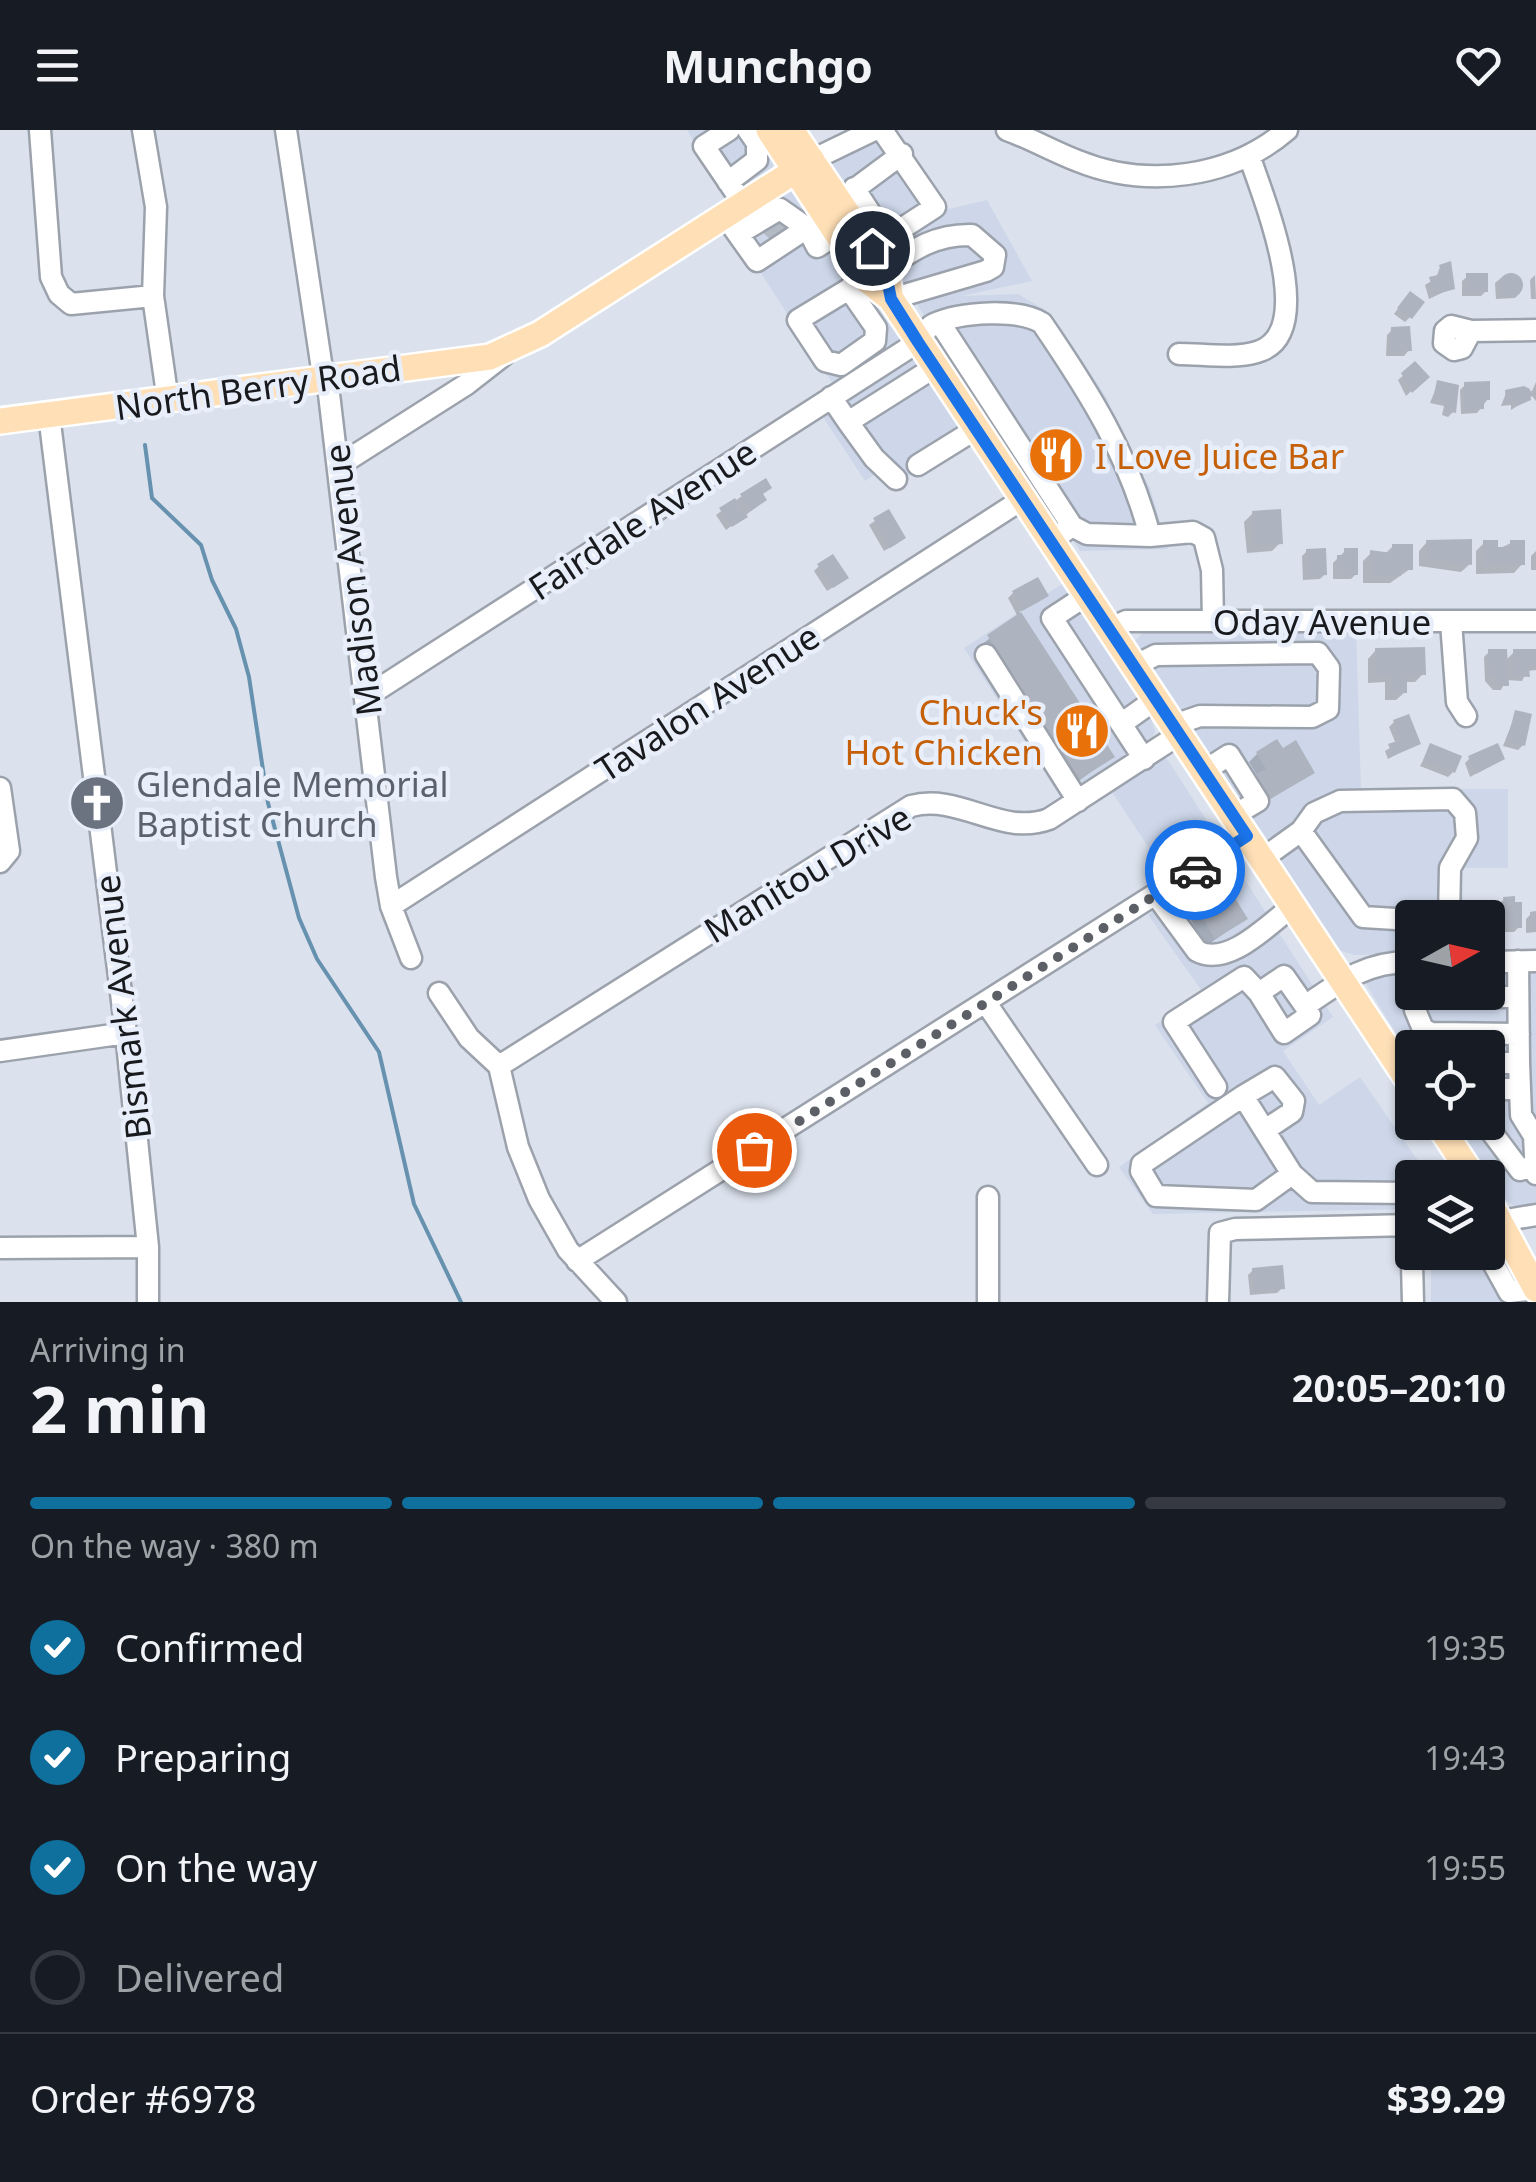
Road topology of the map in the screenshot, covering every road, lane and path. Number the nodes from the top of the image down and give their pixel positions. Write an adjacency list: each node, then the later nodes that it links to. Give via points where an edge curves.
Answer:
1 (40, 130): 19 (street, via 51,277 58,294 71,304)
2 (143, 130): 19 (street, via 156,207)
3 (286, 130): 30 (street, Madison Avenue)
4 (730, 130): 14 (street, via 704,146)
5 (749, 130): 14 (street, via 757,160)
6 (769, 130): 13 (main road)
7 (791, 130): 13 (main road)
8 (872, 130): 11 (street); 13 (street, North Berry Road)
9 (1008, 130): 12 (street, via 1078,162 1153,178)
10 (1287, 130): 12 (street)
11 (902, 154): 15 (street); 18 (street, via 935,207)
12 (1250, 158): 27 (street, via 1280,248 1283,324 1275,341 1258,352)
13 (803, 166): 15 (main road); 16 (main road, North Berry Road); 17 (main road)
14 (728, 182): 16 (street)
15 (847, 194): 18 (main road)
16 (758, 225): 17 (street); 17 (street, via 780,210); 26 (main road, North Berry Road)
17 (822, 243): 18 (main road)
18 (871, 263): 20 (main road); 20 (street, via 960,235 978,237 995,255 994,267); 24 (street); 24 (street, via 798,320 824,361)
19 (153, 296): 32 (street)
20 (895, 306): 24 (street); 25 (main road)
21 (940, 323): 25 (street, Fairdale Avenue); 28 (street); 42 (street, via 1016,312 1042,324 1102,410 1138,489)
22 (1536, 330): 23 (street)
23 (1472, 331)
24 (876, 334)
25 (918, 342): 29 (main road); 31 (street, Fairdale Avenue)
26 (514, 347): 30 (main road, North Berry Road, via 490,357); 38 (street, North Berry Road)
27 (1179, 354)
28 (965, 362): 29 (street); 41 (street)
29 (938, 372): 35 (street); 36 (main road)
30 (327, 376): 32 (main road, North Berry Road); 38 (street, Madison Avenue)
31 (832, 397): 35 (street); 52 (street, Fairdale Avenue)
32 (168, 401): 33 (main road, North Berry Road)
33 (49, 414): 34 (main road, North Berry Road); 78 (street, Bismark Avenue)
34 (0, 421)
35 (848, 422): 39 (street)
36 (976, 428): 37 (street); 40 (main road)
37 (918, 465)
38 (338, 466): 52 (street, Madison Avenue)
39 (896, 479)
40 (1022, 498): 41 (main road); 66 (street, Tavalon Avenue)
41 (1062, 534): 42 (street); 43 (main road)
42 (1150, 536): 45 (street, via 1194,532 1204,538)
43 (1087, 595): 48 (main road); 55 (street, via 1052,618)
44 (1280, 619): 45 (street, Oday Avenue); 47 (street, Oday Avenue); 49 (street)
45 (1213, 620): 48 (street, Oday Avenue, via 1126,621)
46 (1536, 621): 47 (street, Oday Avenue)
47 (1451, 622): 54 (street, via 1457,702)
48 (1109, 628): 51 (main road)
49 (1279, 654): 51 (street, via 1156,655); 56 (street, via 1318,653 1328,668 1328,709 1312,717 1200,716)
50 (986, 655): 59 (street)
51 (1134, 666): 53 (main road)
52 (366, 697): 66 (street, Madison Avenue)
53 (1156, 699): 55 (street); 56 (main road)
54 (1466, 716)
55 (1121, 724): 57 (street)
56 (1177, 730): 57 (street, Manitou Drive); 60 (main road)
57 (1144, 759): 59 (street, Manitou Drive)
58 (0, 788): 63 (street, via 9,852)
59 (1078, 800): 84 (street, Manitou Drive, via 1031,826 946,802 911,806)
60 (1240, 826): 62 (main road); 64 (street)
61 (1301, 831): 62 (street); 65 (street, via 1314,813 1340,801 1453,799 1465,813 1466,838 1450,868); 68 (street, via 1363,917)
62 (1262, 859): 67 (main road)
63 (0, 862)
64 (1156, 895): 67 (street, via 1206,956 1230,952); 76 (street)
65 (1449, 900)
66 (391, 906): 69 (street, Madison Avenue)
67 (1294, 906): 72 (main road)
68 (1395, 919)
69 (412, 958)
70 (1527, 961): 75 (street)
71 (1395, 963): 72 (street, via 1372,965)
72 (1341, 980): 77 (street); 81 (main road)
73 (439, 993): 84 (street, via 469,1038)
74 (1259, 993): 77 (street, via 1284,976); 77 (street, via 1284,1033 1310,1015); 85 (street, via 1244,977 1174,1022)
75 (1518, 997): 79 (street); 79 (street, via 1421,998 1415,1010 1431,1033)
76 (986, 1003): 91 (street); 105 (street)
77 (1306, 1006)
78 (126, 1033): 80 (street); 101 (street, Bismark Avenue)
79 (1519, 1034): 83 (street)
80 (0, 1050)
81 (1395, 1060)
82 (1505, 1063): 83 (street)
83 (1519, 1063): 87 (street)
84 (500, 1066): 105 (street, via 518,1147 539,1200)
85 (1216, 1086)
86 (1505, 1089): 87 (street)
87 (1520, 1089): 92 (street)
88 (1243, 1096): 89 (street); 89 (street, via 1275,1078 1294,1100 1292,1112); 93 (street, via 1142,1164 1149,1190 1156,1196 1256,1200)
89 (1264, 1130): 93 (street)
90 (1496, 1140): 92 (street, via 1520,1170)
91 (1097, 1165)
92 (1535, 1166): 94 (street)
93 (1292, 1174): 95 (street, via 1312,1192)
94 (1536, 1174)
95 (1395, 1193)
96 (988, 1197): 111 (street)
97 (1536, 1214): 98 (street)
98 (1505, 1215)
99 (1395, 1225): 112 (street, via 1220,1233)
100 (1505, 1234): 103 (main road)
101 (148, 1247): 102 (street); 109 (street, Bismark Avenue)
102 (0, 1248)
103 (1515, 1248): 104 (street); 108 (main road)
104 (1505, 1249)
105 (577, 1261): 110 (street)
106 (1413, 1270): 113 (street)
107 (1497, 1270): 108 (street, via 1509,1292)
108 (1536, 1289)
109 (148, 1302)
110 (616, 1302)
111 (988, 1302)
112 (1218, 1302)
113 (1413, 1302)

